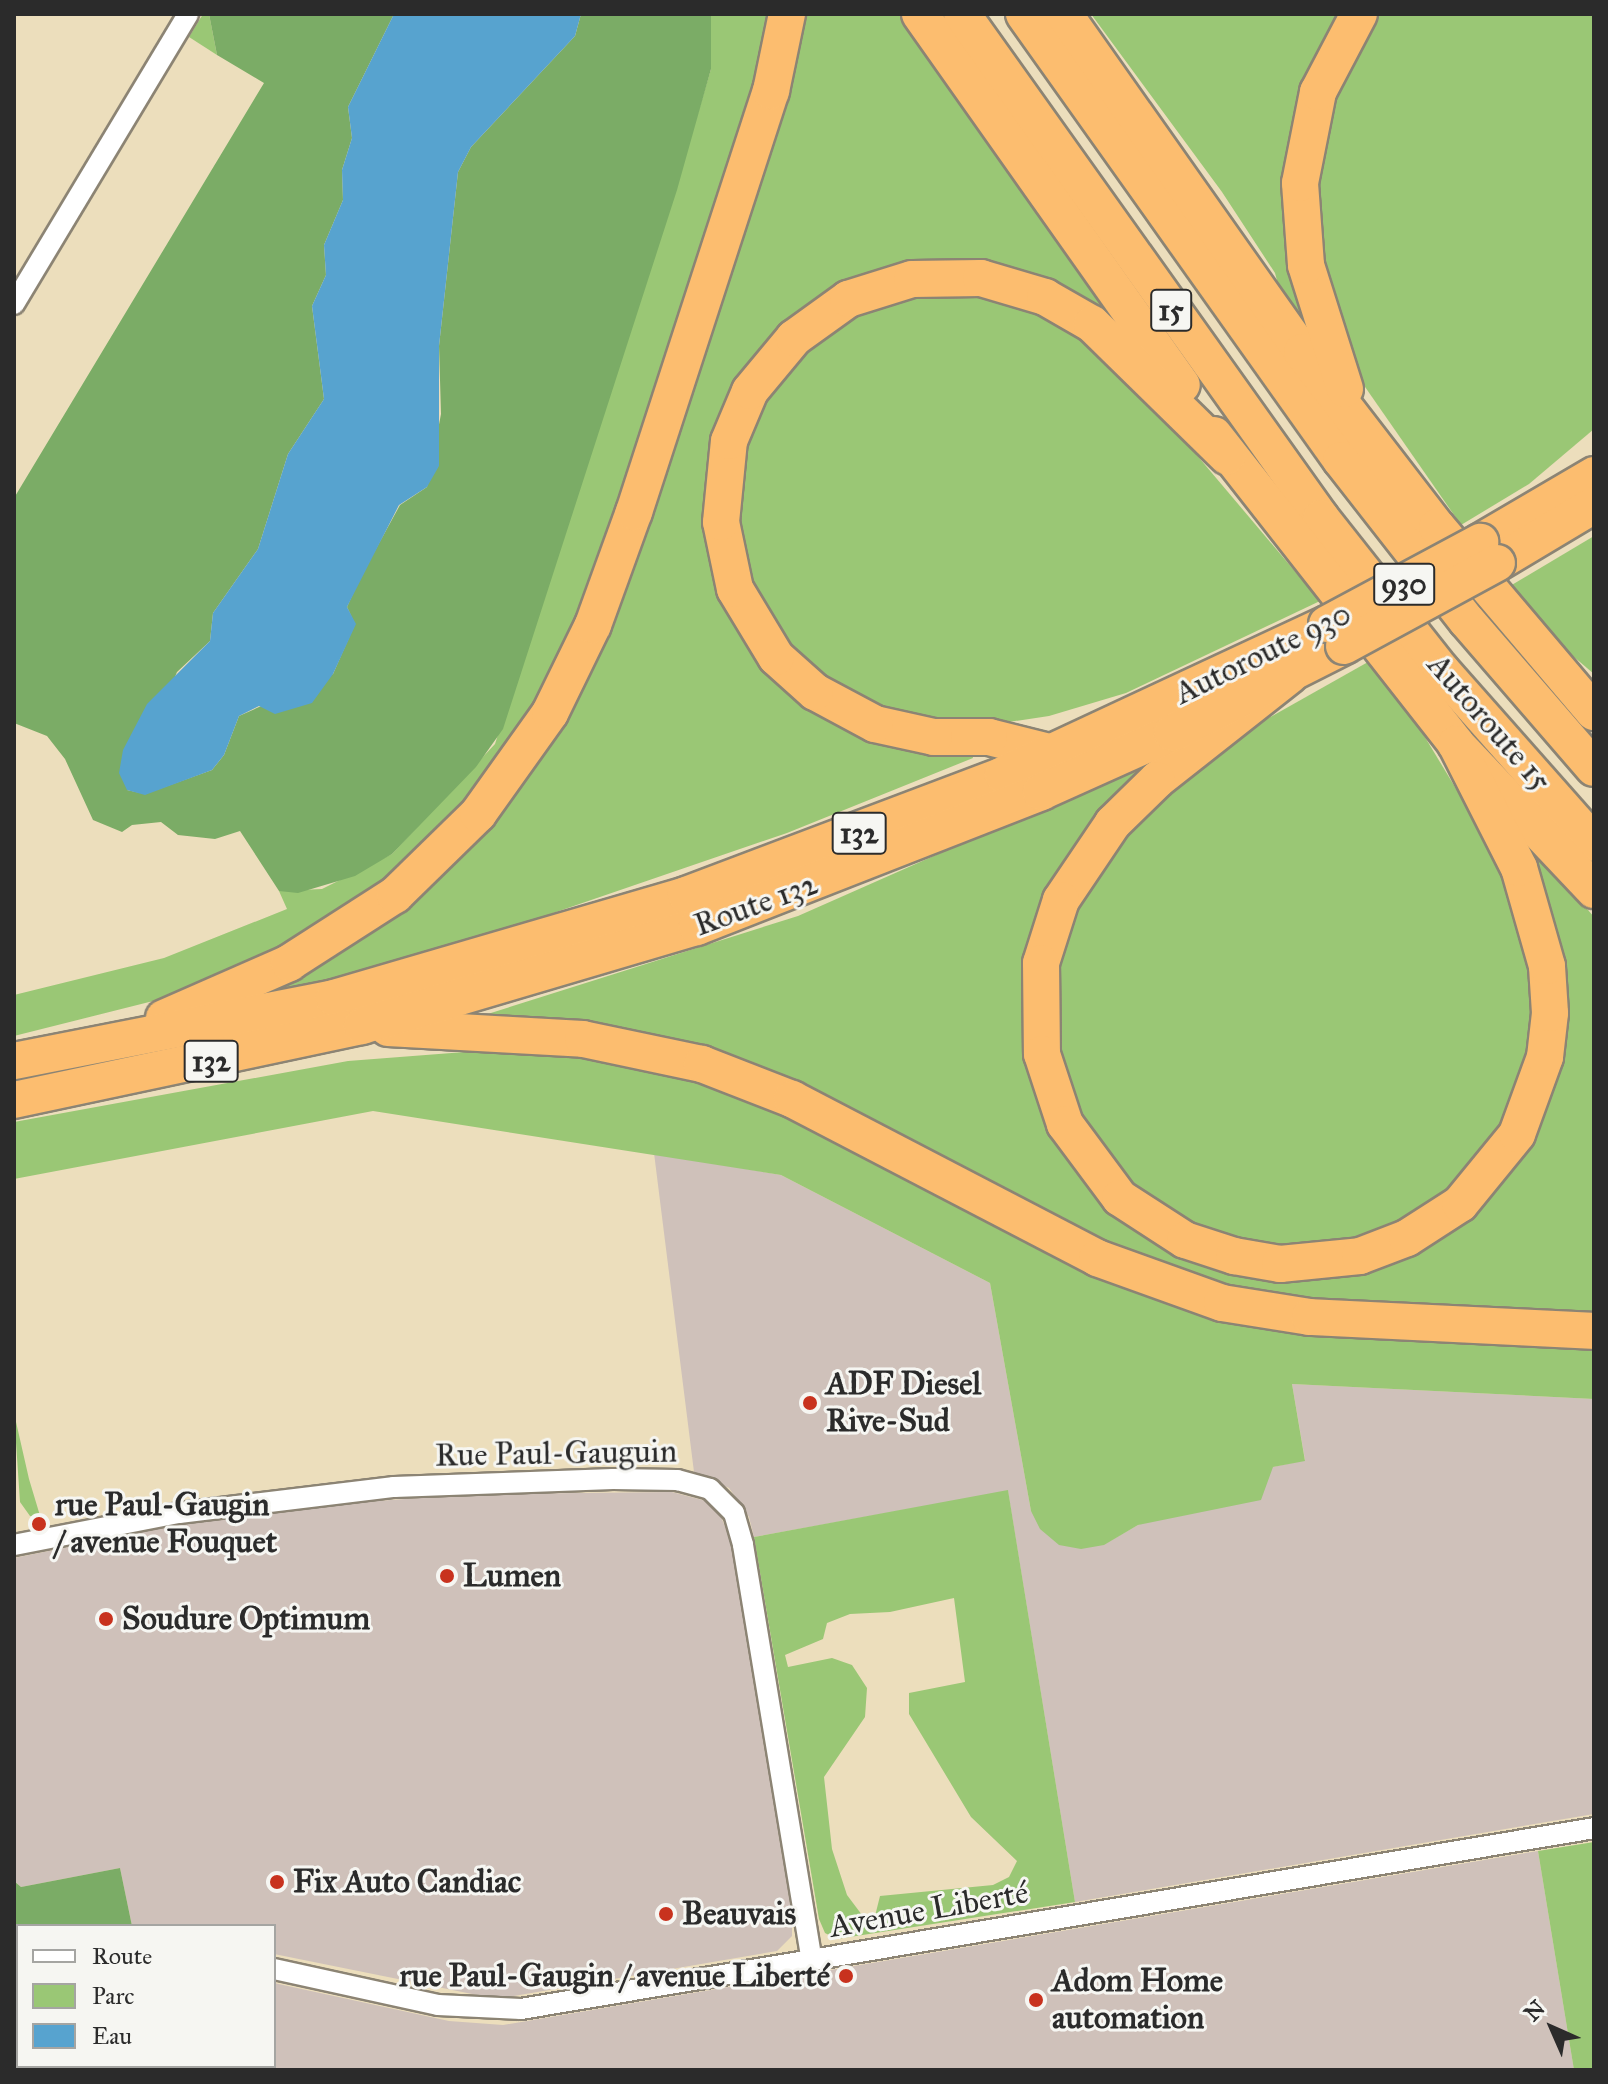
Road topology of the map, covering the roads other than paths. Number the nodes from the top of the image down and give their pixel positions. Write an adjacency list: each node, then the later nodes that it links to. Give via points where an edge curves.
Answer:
1 (188, 14): 8 (street)
2 (787, 14): 25 (highway, via 771,91 619,554 573,670 526,751 441,853 364,918 272,972)
3 (920, 14): 11 (highway, via 1166,359)
4 (962, 14): 22 (highway, Autoroute 15 / 15, via 1256,430 1386,601)
5 (1024, 14): 21 (highway, 15, via 1359,484)
6 (1064, 14): 9 (highway, via 1302,352)
7 (1359, 14): 9 (highway, via 1330,61 1313,105 1299,199 1310,282)
8 (14, 304)
9 (1354, 413): 18 (highway, via 1437,527)
10 (1594, 448): 14 (highway)
11 (1227, 456): 19 (highway); 20 (highway, via 1092,324 1037,293 981,278 912,279 848,299 787,344 750,391 725,458 722,534 735,589 776,657 822,697 875,724 934,737 989,737)
12 (1594, 475): 14 (highway, 930)
13 (1594, 505): 15 (highway)
14 (1533, 511): 15 (highway, 930)
15 (1488, 552): 16 (highway, Route 132 / 132, bridge)
16 (1336, 635): 17 (highway, Route 132 / 132); 20 (highway, Autoroute 930 / 930)
17 (1290, 675): 19 (highway, via 1157,780 1113,823 1068,886 1041,963 1042,1054 1065,1124 1120,1198 1185,1240 1280,1264 1360,1256 1407,1238 1460,1204 1517,1134 1536,1093 1548,1040 1547,966 1519,868); 24 (highway, Route 132 / 132, via 1077,776 811,886 613,954)
18 (1594, 712)
19 (1456, 744): 23 (highway)
20 (1053, 753): 25 (highway, Route 132 / 132, via 807,853 572,932 288,1009)
21 (1594, 768)
22 (1594, 843)
23 (1594, 890)
24 (362, 1026): 27 (highway, Route 132 / 132); 28 (highway, via 583,1039 702,1064 792,1099 1097,1258 1222,1303 1310,1317)
25 (99, 1045): 26 (highway, Route 132 / 132)
26 (14, 1061)
27 (14, 1100)
28 (1594, 1331)
29 (14, 1545): 31 (street, Rue Paul-Gauguin, via 164,1515 381,1488 613,1479 677,1480 710,1489 734,1513 741,1537)
30 (1594, 1828): 31 (street, Avenue Liberté)
31 (812, 1960): 32 (street, Avenue Liberté, via 496,2011 438,2005)
32 (276, 1969)

